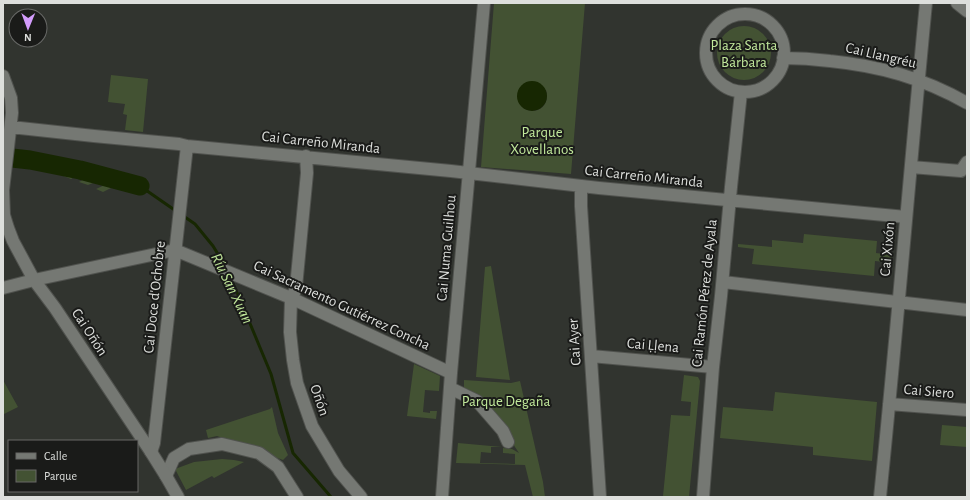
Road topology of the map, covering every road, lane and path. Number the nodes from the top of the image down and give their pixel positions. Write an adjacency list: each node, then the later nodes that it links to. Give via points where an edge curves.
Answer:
1 (484, 3): 16 (street, Cai Numa Guilhou)
2 (926, 3): 8 (street, Cai Xixón)
3 (957, 3): 5 (street)
4 (748, 9): 6 (street, via 770,24 778,34 783,46); 9 (street, via 724,20 714,29 705,52 712,75 720,84 730,90)
5 (967, 11)
6 (783, 58): 8 (street, Cai Llangréu, via 818,59 871,67); 9 (street, via 780,70 765,87)
7 (3, 76): 11 (street, Cai Oñón, via 10,98)
8 (918, 80): 10 (street, Cai Llangréu); 15 (street, Cai Xixón)
9 (741, 92): 18 (street, Cai Ramón Pérez de Ayala)
10 (967, 103)
11 (11, 128): 12 (street, Cai Carreño Miranda); 21 (street, Cai Oñón, via 5,175 4,215 13,241)
12 (188, 146): 13 (street, Cai Carreño Miranda); 20 (street, Cai Doce d'Ochobre)
13 (306, 156): 16 (street, Cai Carreño Miranda); 24 (street, Oñón, via 307,173 296,287)
14 (967, 162): 15 (street, via 961,171)
15 (911, 167): 19 (street, Cai Xixón)
16 (468, 173): 17 (street, Cai Carreño Miranda); 29 (street, Cai Numa Guilhou)
17 (581, 186): 18 (street, Cai Carreño Miranda); 27 (street, Cai Ayer)
18 (730, 200): 19 (street, Cai Carreño Miranda); 22 (street, Cai Ramón Pérez de Ayala)
19 (906, 217): 25 (street, Cai Xixón)
20 (175, 250): 21 (street); 24 (street, Cai Sacramento Gutiérrez Concha); 34 (street, Cai Doce d'Ochobre)
21 (34, 280): 23 (street); 34 (street, Cai Oñón)
22 (723, 282): 25 (street); 28 (street, Cai Ramón Pérez de Ayala)
23 (3, 288)
24 (291, 298): 29 (street, Cai Sacramento Gutiérrez Concha); 38 (street, Oñón, via 290,332 293,360 297,383 312,426 339,471)
25 (899, 302): 26 (street); 31 (street, Cai Xixón)
26 (967, 310)
27 (591, 356): 28 (street, Cai Ḷḷena); 40 (street, Cai Ayer)
28 (713, 366): 41 (street, Cai Ramón Pérez de Ayala)
29 (451, 373): 30 (street, Cai Numa Guilhou)
30 (450, 388): 33 (street, via 477,401 503,431); 39 (street, Cai Numa Guilhou)
31 (889, 404): 32 (street, Cai Siero); 42 (street, Cai Xixón)
32 (967, 410)
33 (508, 442)
34 (151, 452): 35 (street, Cai Oñón)
35 (166, 476): 36 (street, Cai Oñón); 37 (street, via 174,458 189,449 222,444 259,453 278,467)
36 (178, 497)
37 (297, 497)
38 (361, 497)
39 (442, 497)
40 (600, 497)
41 (703, 497)
42 (880, 497)

